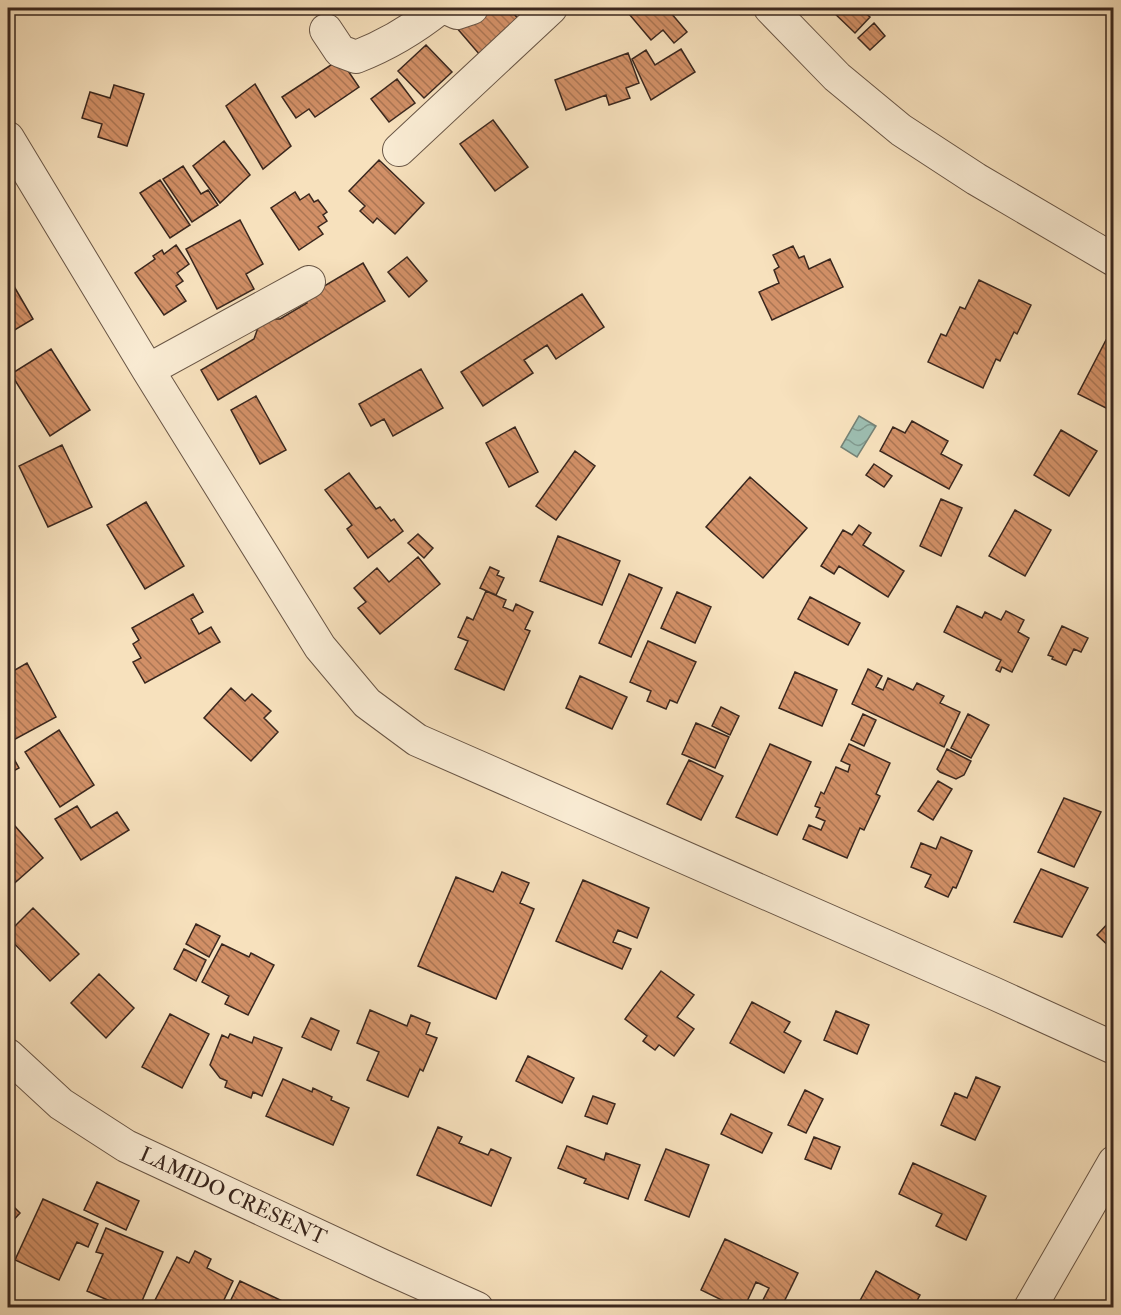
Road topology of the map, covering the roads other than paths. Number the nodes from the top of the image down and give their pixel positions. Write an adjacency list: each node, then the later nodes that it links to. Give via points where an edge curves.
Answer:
1 (441, 8): 6 (street, via 419,25 356,57 340,51)
2 (446, 8): 3 (street, via 458,13)
3 (472, 8)
4 (551, 8): 8 (street)
5 (770, 8): 9 (street, via 837,77 901,130)
6 (326, 30)
7 (8, 138): 11 (street)
8 (399, 150)
9 (1113, 260)
10 (309, 282): 11 (street)
11 (148, 370): 12 (street, via 320,647 367,703 417,740)
12 (1113, 1048)
13 (8, 1055): 15 (street, LAMIDO CRESENT, via 61,1104 126,1146)
14 (1113, 1162): 16 (street)
15 (477, 1308)
16 (1030, 1308)

